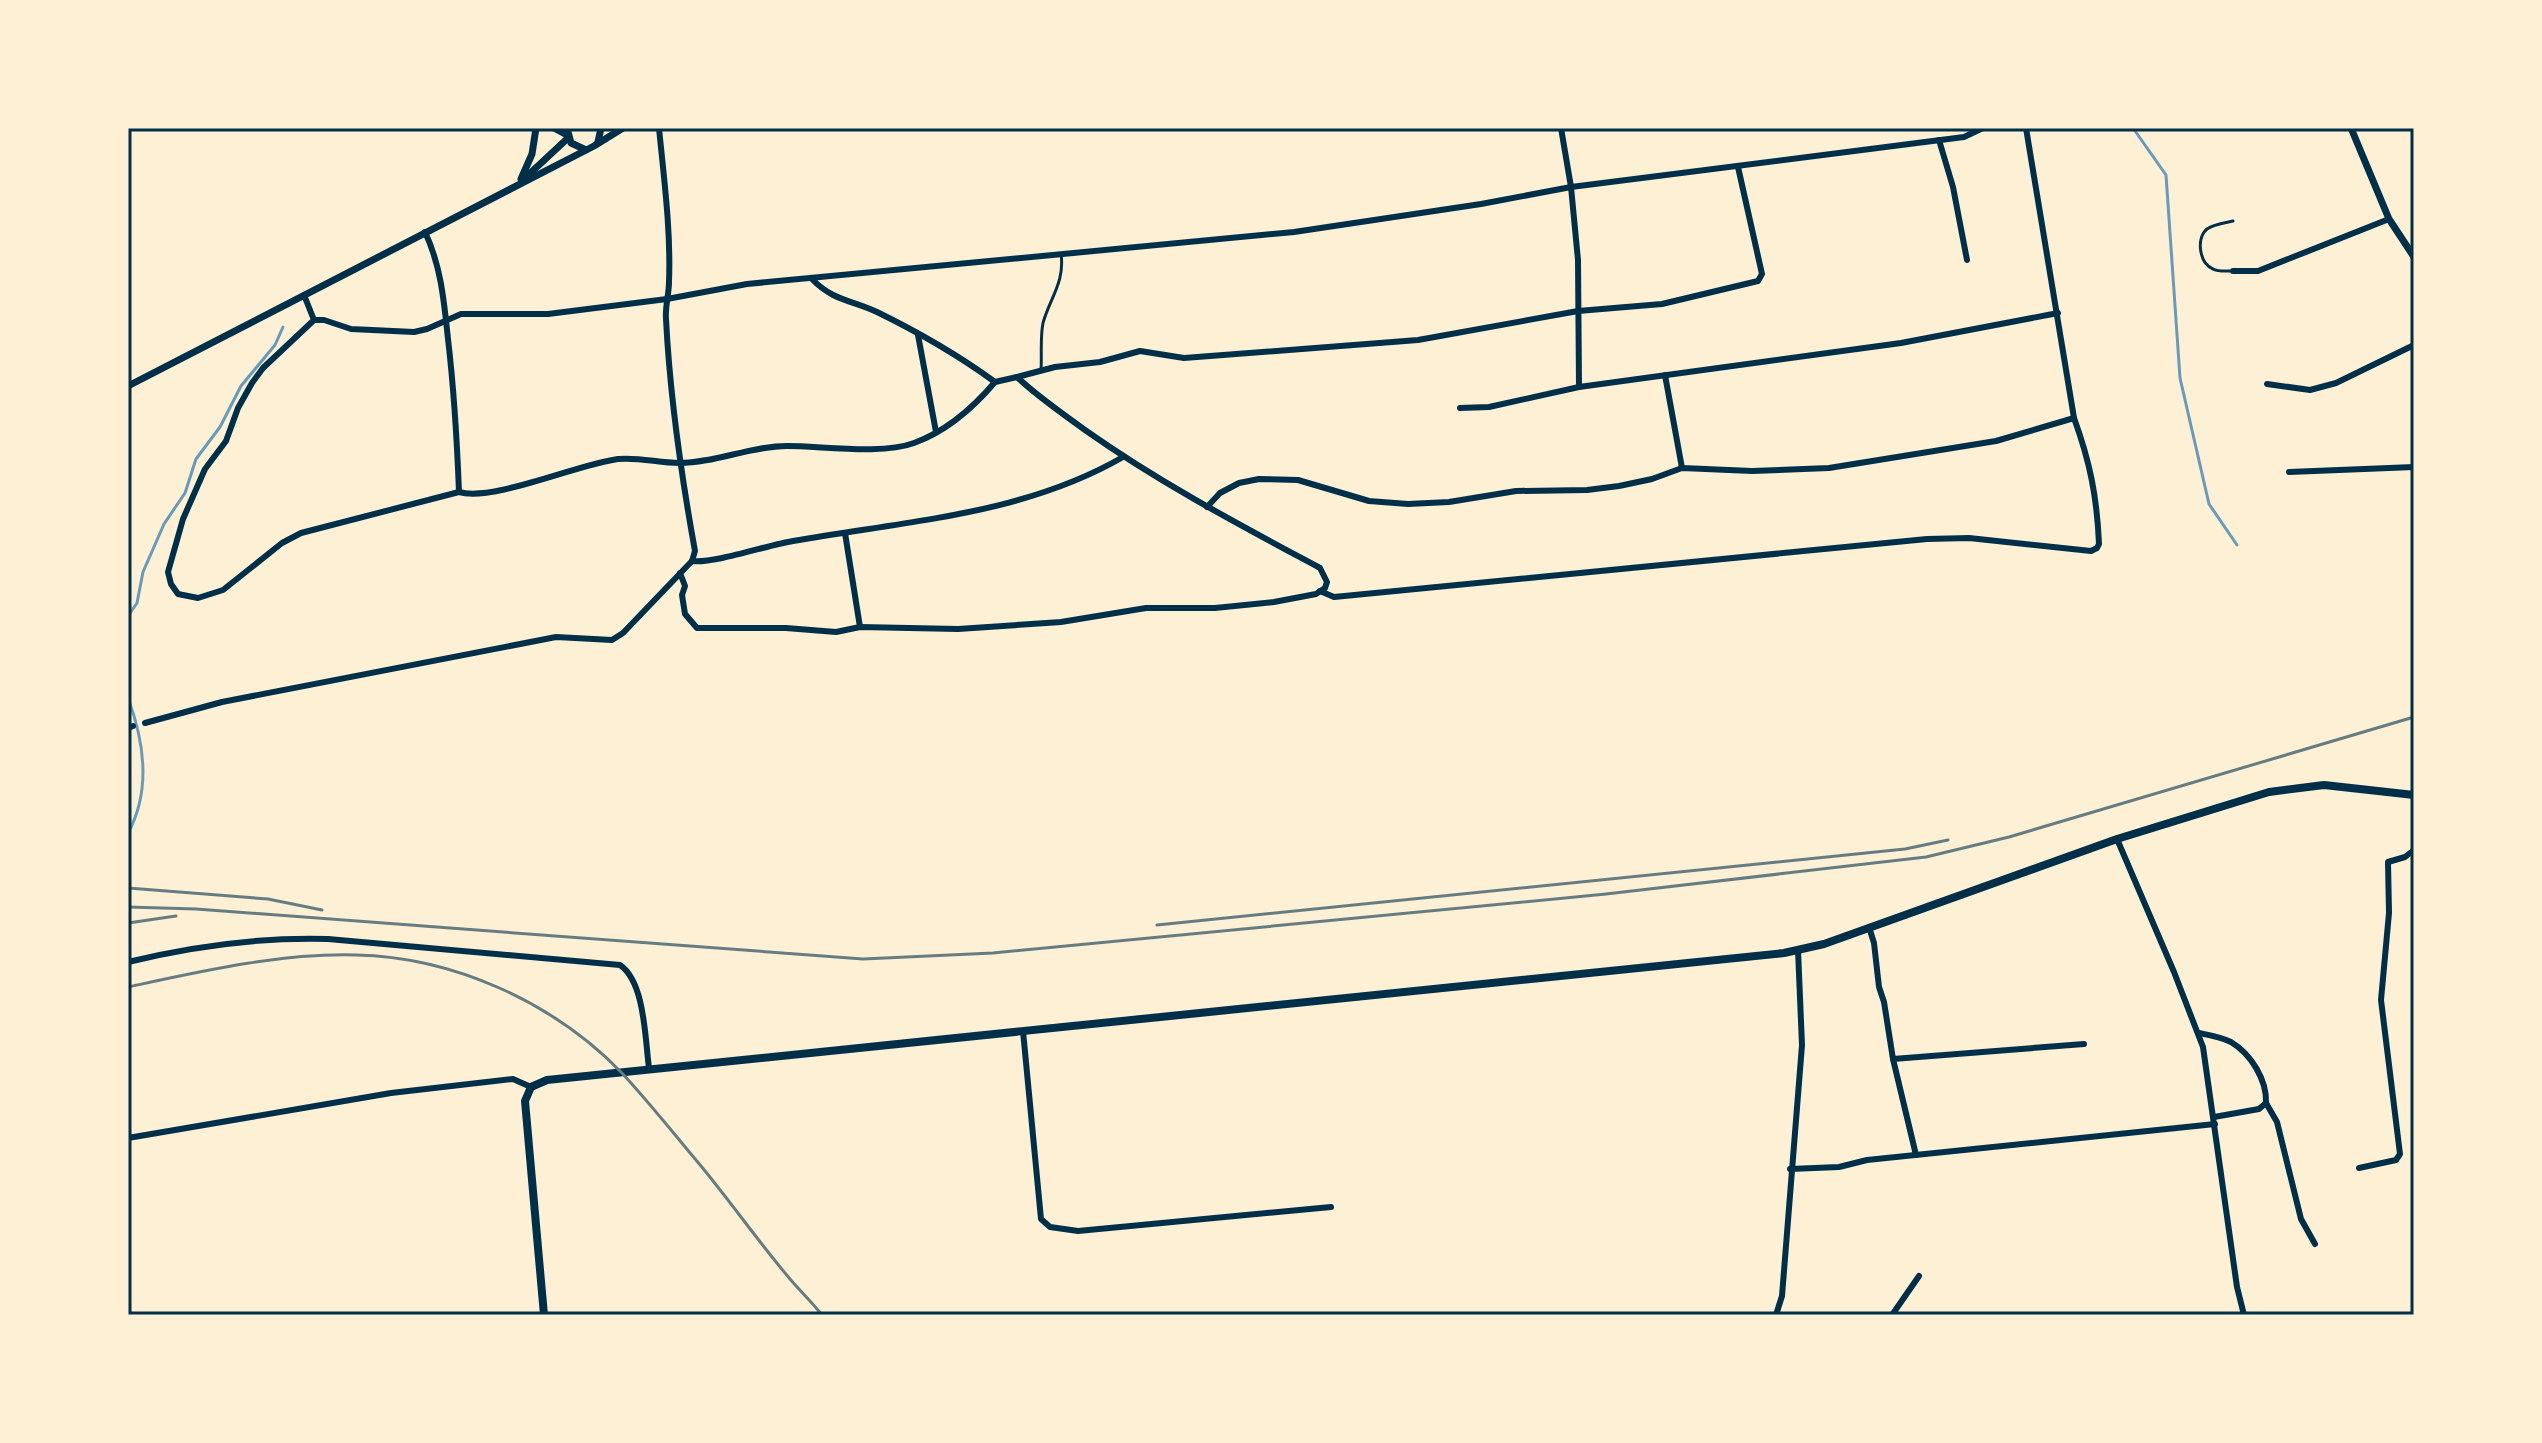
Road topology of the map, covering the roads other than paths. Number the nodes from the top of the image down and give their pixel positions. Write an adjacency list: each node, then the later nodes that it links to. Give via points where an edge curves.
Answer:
1 (536, 128): 15 (street, via 532,154)
2 (554, 128): 10 (street)
3 (601, 128): 12 (street)
4 (623, 128): 12 (street)
5 (659, 128): 26 (street)
6 (1561, 128): 16 (street)
7 (1983, 128): 11 (street)
8 (2026, 128): 28 (street)
9 (2351, 128): 17 (street)
10 (567, 133): 13 (street, via 575,147); 15 (street)
11 (1939, 140): 14 (street); 22 (street)
12 (598, 142): 13 (street)
13 (587, 149): 15 (street)
14 (1738, 167): 16 (street); 27 (street, via 1761,278 1662,304)
15 (518, 185): 19 (street)
16 (1571, 187): 20 (street, via 1294,232); 27 (street)
17 (2389, 219): 21 (street); 23 (street, via 2258,271)
18 (2233, 221): 23 (lane, via 2213,226 2199,243 2211,268)
19 (425, 232): 25 (street); 29 (street, via 437,258)
20 (1061, 254): 24 (street); 33 (lane, via 1064,270 1043,323)
21 (2414, 257)
22 (1967, 260)
23 (2233, 271)
24 (812, 279): 26 (street); 31 (street, via 840,300)
25 (304, 295): 30 (street); 38 (street)
26 (667, 299): 29 (street, via 548,314 478,312); 44 (street)
27 (1578, 311): 33 (street, via 1418,340 1184,358 1140,351); 39 (street)
28 (2058, 313): 34 (street, via 1901,343); 41 (street)
29 (446, 319): 30 (street, via 427,329 400,333); 48 (street)
30 (314, 320): 48 (street, via 252,383 226,441 205,469 168,572 178,594 198,598 223,590 301,533)
31 (918, 335): 36 (street); 42 (street)
32 (2414, 345): 37 (street, via 2310,390)
33 (1041, 370): 35 (street)
34 (1665, 375): 39 (street); 46 (street)
35 (1017, 377): 36 (street); 43 (street)
36 (995, 382): 42 (street, via 972,408)
37 (2267, 384)
38 (128, 386)
39 (1579, 387): 40 (street, via 1489,407)
40 (1460, 408)
41 (2074, 418): 46 (street, via 1996,441 1829,468); 53 (street, via 2097,503 2097,548 1927,539 1334,597)
42 (936, 432): 44 (street, via 894,448 782,446)
43 (1123, 457): 49 (street); 50 (street, via 1078,480 988,509)
44 (680, 463): 48 (street, via 620,459 484,494); 51 (street, via 695,551)
45 (2414, 467): 47 (street)
46 (1682, 468): 49 (street, via 1619,486 1408,504 1369,501 1298,480 1259,479 1220,493)
47 (2289, 472)
48 (459, 492)
49 (1207, 507): 53 (street, via 1320,568 1327,582)
50 (845, 533): 51 (street); 54 (street)
51 (692, 561): 52 (street)
52 (680, 573): 54 (street, via 685,614 697,628 836,632); 55 (street, via 612,640 556,637 222,702)
53 (1320, 591): 54 (street, via 1274,602 1146,608 1061,622 958,629)
54 (860, 627)
55 (145, 723)
56 (2414, 795): 57 (main road, via 2324,785 2269,792)
57 (2117, 839): 59 (main road); 63 (street)
58 (2414, 850): 72 (street, via 2388,862 2389,913 2381,976 2400,1154 2396,1160)
59 (1869, 927): 60 (main road); 65 (street)
60 (1798, 950): 62 (main road); 73 (street, via 1802,1045)
61 (128, 962): 66 (street, via 283,938 620,965 629,971 637,990)
62 (1023, 1030): 66 (main road); 74 (street, via 1041,1219 1050,1227 1078,1231)
63 (2199, 1033): 68 (street, via 2235,1045 2262,1078); 69 (street)
64 (2084, 1044): 65 (street)
65 (1893, 1059): 71 (street)
66 (649, 1068): 67 (main road, via 547,1080)
67 (531, 1087): 70 (street, via 513,1079 391,1093); 77 (main road, via 525,1101)
68 (2266, 1103): 69 (street); 75 (street, via 2277,1122 2301,1219)
69 (2214, 1121): 71 (street); 80 (street)
70 (128, 1138)
71 (1916, 1155): 73 (street)
72 (2359, 1168)
73 (1790, 1169): 78 (street, via 1782,1296)
74 (1331, 1207)
75 (2315, 1244)
76 (1919, 1276): 79 (street)
77 (544, 1315)
78 (1776, 1315)
79 (1892, 1315)
80 (2244, 1315)

